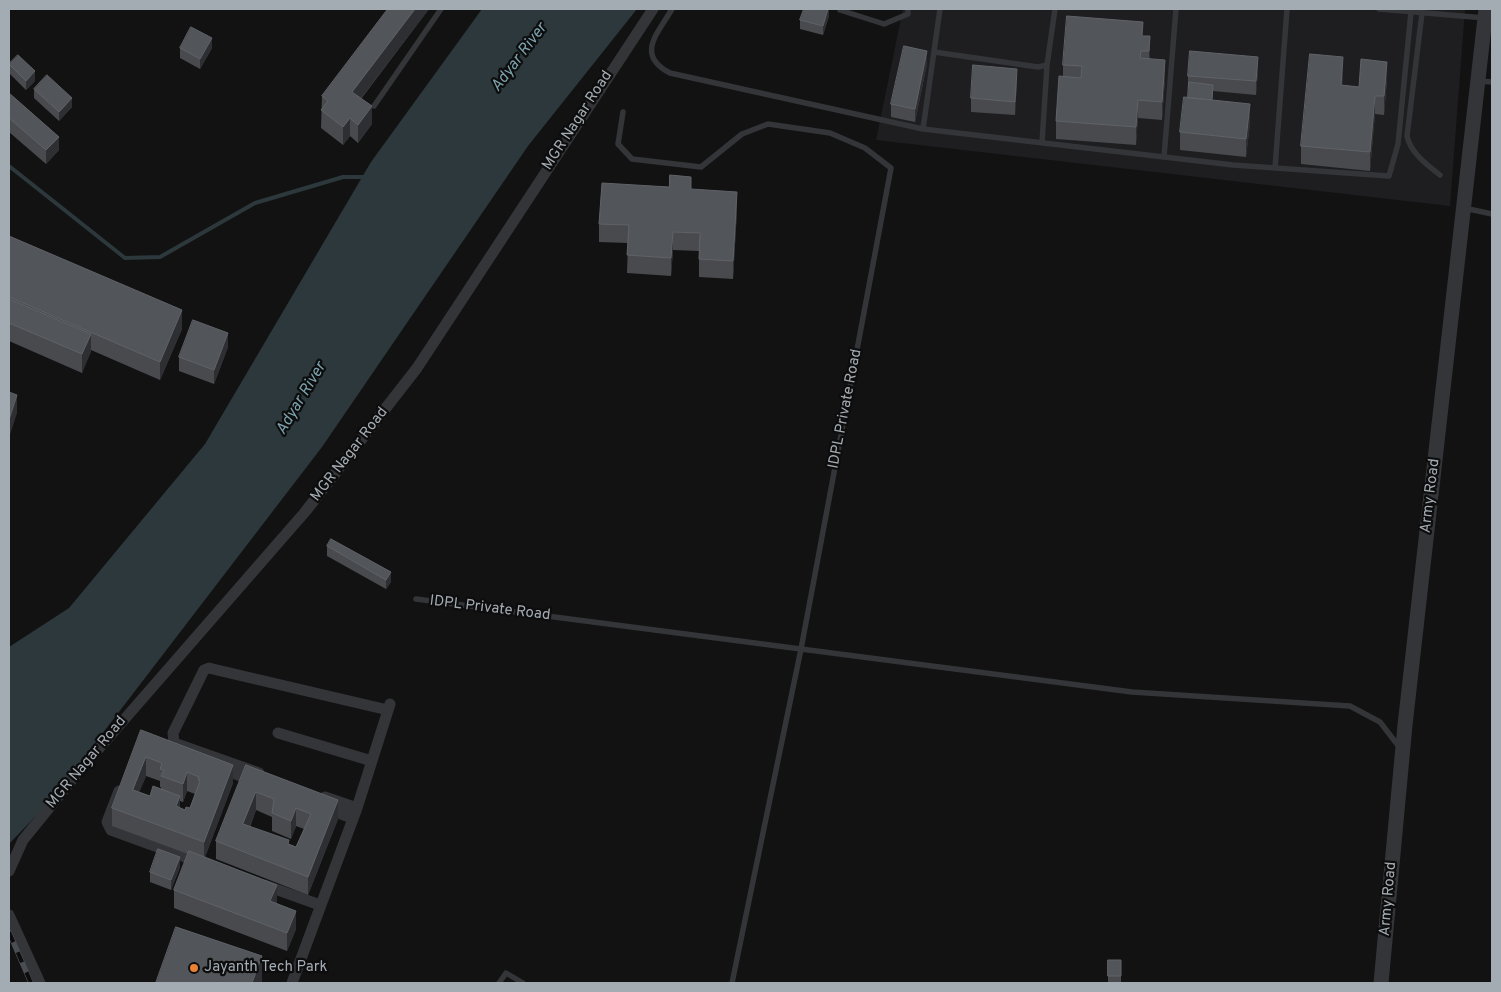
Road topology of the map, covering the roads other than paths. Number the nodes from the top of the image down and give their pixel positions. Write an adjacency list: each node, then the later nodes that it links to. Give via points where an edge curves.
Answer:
1 (441, 9): 18 (lane)
2 (653, 9): 37 (street, MGR Nagar Road, via 417,368 305,512 28,833)
3 (672, 9): 20 (lane, via 650,52 654,62 670,73)
4 (908, 9): 10 (lane, via 908,14 884,24)
5 (940, 9): 15 (lane)
6 (1055, 9): 16 (lane)
7 (1176, 9): 22 (lane)
8 (1287, 9): 23 (lane)
9 (1379, 9): 11 (lane)
10 (840, 10)
11 (1412, 12): 13 (lane); 23 (lane, via 1398,144 1389,176)
12 (1439, 12): 13 (lane); 14 (lane)
13 (1422, 13): 24 (lane, via 1407,136 1413,149)
14 (1485, 13): 17 (street, Army Road)
15 (934, 52): 16 (lane, via 1038,67); 20 (lane)
16 (1048, 65): 21 (lane)
17 (1485, 81): 25 (street, Army Road)
18 (374, 106)
19 (623, 112): 28 (lane, IDPL Private Road, via 618,144 632,159 700,167 742,134 768,124 830,133 865,148 891,168)
20 (923, 129): 21 (lane)
21 (1042, 143): 22 (lane)
22 (1164, 157): 23 (lane)
23 (1275, 168)
24 (1440, 175)
25 (1464, 208): 26 (lane); 31 (street, Army Road)
26 (1492, 214)
27 (416, 599): 28 (lane, IDPL Private Road)
28 (801, 650): 31 (lane, via 1132,692 1350,706 1380,722); 45 (lane, IDPL Private Road)
29 (278, 733): 32 (street)
30 (159, 745): 32 (street, via 270,782 174,743 173,732 204,670 209,668 389,707)
31 (1403, 752): 46 (street, Army Road)
32 (372, 761): 35 (street)
33 (124, 779): 36 (street, via 107,822 111,830)
34 (310, 797): 35 (street)
35 (354, 813): 39 (street)
36 (209, 866)
37 (9, 871)
38 (254, 882): 39 (street)
39 (320, 905): 42 (street)
40 (9, 915): 41 (street)
41 (40, 983)
42 (292, 983)
43 (499, 983): 44 (lane, via 506,973)
44 (523, 983)
45 (732, 983)
46 (1381, 983)

